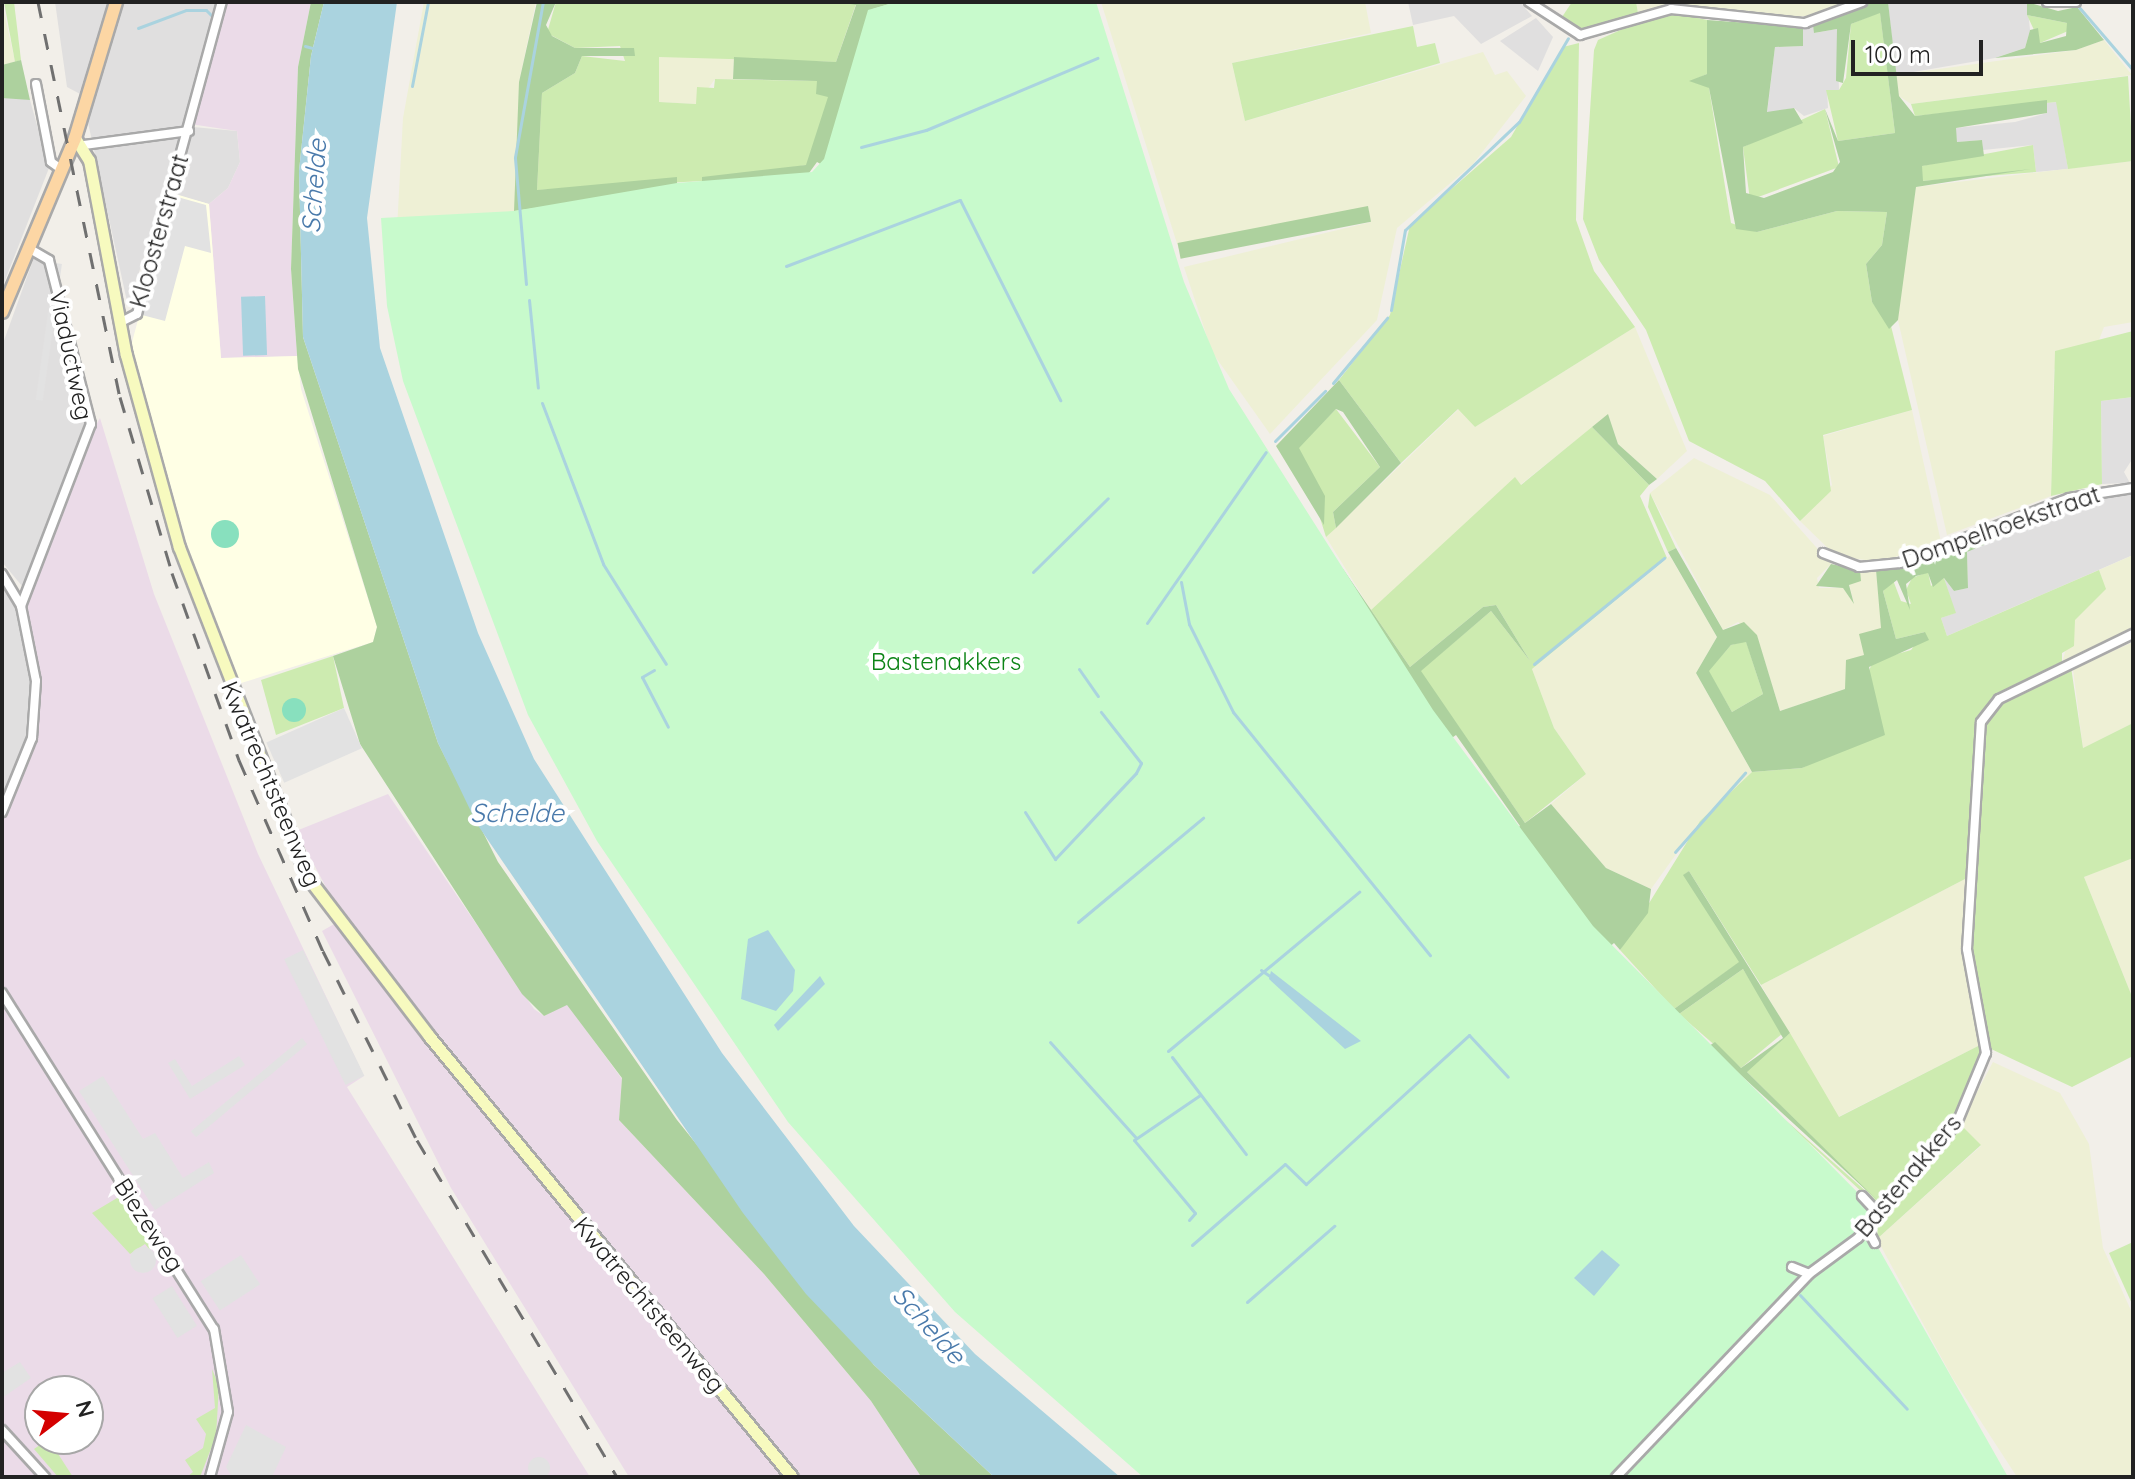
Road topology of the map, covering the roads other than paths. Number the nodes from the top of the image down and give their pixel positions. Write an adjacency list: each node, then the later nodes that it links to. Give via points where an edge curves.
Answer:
1 (116, 2): 9 (main road)
2 (222, 2): 8 (street, Kloosterstraat)
3 (1529, 2): 4 (street, via 1564,30 1588,35 1671,9 1805,23)
4 (1862, 2)
5 (2047, 2): 6 (street)
6 (2076, 2)
7 (36, 84): 10 (street, via 51,162)
8 (189, 131): 9 (street, Kloosterstraat); 13 (street, Kloosterstraat, via 137,314)
9 (80, 142): 10 (main road); 13 (street, Kwatrechtsteenweg)
10 (61, 169): 11 (main road)
11 (28, 248): 12 (main road); 17 (street, Viaductweg, via 49,260 91,424)
12 (2, 312)
13 (121, 322): 30 (street, Kwatrechtsteenweg, via 157,477 207,631 316,891)
14 (2133, 488): 15 (street, Dompelhoekstraat, via 2069,498 1900,563 1859,567)
15 (1823, 553)
16 (2, 574): 17 (street)
17 (21, 606): 19 (street, via 35,714)
18 (2133, 634): 22 (street, Bastenakkers, via 1999,699 1981,722 1967,949 1984,1070 1957,1123)
19 (2, 812)
20 (2, 993): 29 (street, Biezeweg, via 214,1329 228,1412)
21 (1862, 1196): 22 (street)
22 (1878, 1213): 23 (street, Bastenakkers)
23 (1867, 1228): 24 (street); 26 (street, Bastenakkers)
24 (1875, 1243)
25 (1792, 1267): 26 (street)
26 (1809, 1274): 31 (street, Bastenakkers)
27 (2, 1430): 28 (street)
28 (45, 1477)
29 (210, 1477)
30 (792, 1477)
31 (1616, 1477)

